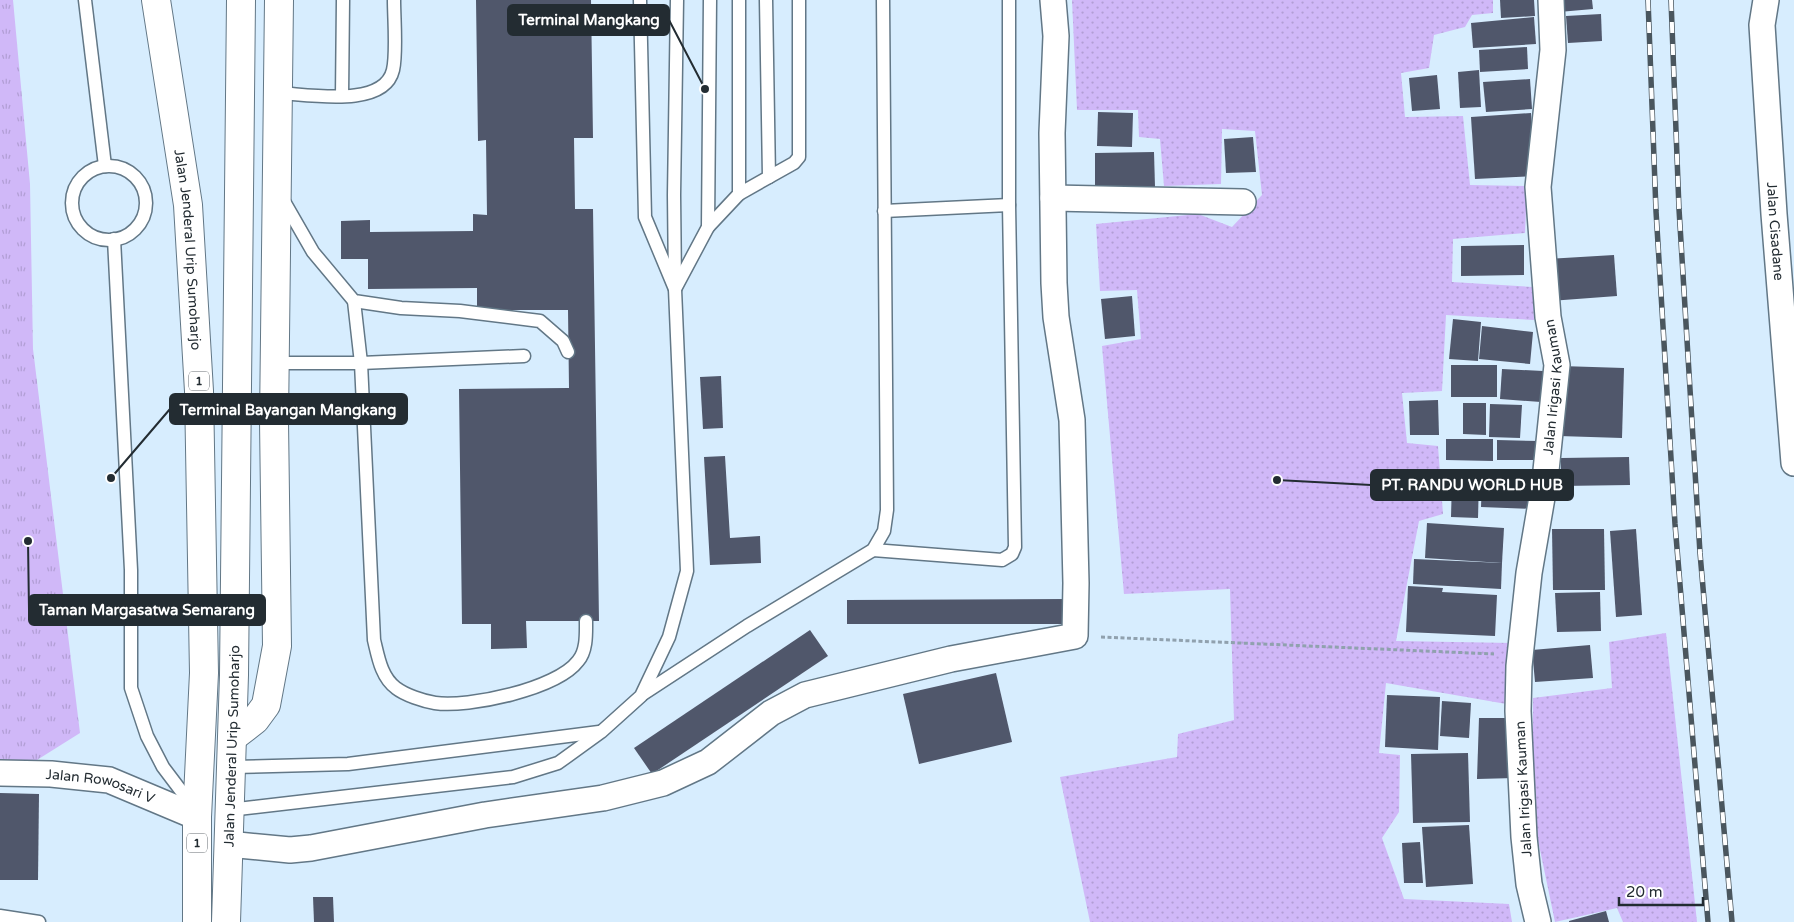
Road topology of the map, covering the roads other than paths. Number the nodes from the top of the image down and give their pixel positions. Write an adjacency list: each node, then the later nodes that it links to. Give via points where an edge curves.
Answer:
1 (85, 0): 20 (lane)
2 (156, 0): 42 (highway, Jalan Jenderal Urip Sumoharjo / 1, via 188,205 199,391 204,673)
3 (241, 0): 41 (highway, Jalan Jenderal Urip Sumoharjo / 1)
4 (279, 0): 18 (highway)
5 (343, 0): 19 (lane)
6 (394, 0): 19 (lane, via 393,70 387,83 372,92)
7 (640, 0): 30 (lane, via 645,217)
8 (677, 0): 30 (lane)
9 (710, 0): 28 (lane)
10 (739, 0): 23 (lane)
11 (766, 0): 21 (lane)
12 (799, 0): 21 (lane, via 799,157)
13 (883, 0): 27 (lane)
14 (1009, 0): 26 (lane)
15 (1053, 0): 24 (street, via 1056,36)
16 (1551, 0): 54 (street, Jalan Irigasi Kauman, via 1553,50 1538,188 1548,317 1557,365 1545,480 1529,573 1520,654 1518,711 1524,837 1529,884)
17 (1766, 0): 36 (street, Jalan Cisadane, via 1763,44)
18 (277, 93): 19 (lane); 22 (highway)
19 (342, 96)
20 (105, 166): 29 (lane, via 129,172 139,181 145,198 143,217 136,228); 29 (lane, via 84,175 77,185 72,207 82,228 103,239)
21 (770, 176): 23 (lane)
22 (278, 192): 31 (lane, via 313,252); 34 (highway)
23 (739, 194): 28 (lane)
24 (1052, 198): 25 (street); 47 (street, via 1056,317 1072,420 1075,636 951,659 805,695 770,712 708,762 675,779 603,798 485,815 311,848 290,850)
25 (1243, 202)
26 (1009, 205): 27 (lane); 37 (lane, via 1012,554 1002,560)
27 (884, 211): 37 (lane, via 887,510 884,531)
28 (708, 227): 30 (lane)
29 (114, 239): 46 (lane, via 131,570 131,688 147,736 163,767)
30 (675, 289): 39 (lane, via 687,571 669,637)
31 (354, 300): 32 (lane, via 401,308 460,311 540,321 563,341); 35 (lane)
32 (568, 352)
33 (524, 356): 35 (lane)
34 (275, 363): 35 (lane); 41 (highway, via 278,646 266,705 256,720)
35 (361, 363): 38 (lane, via 374,640 380,666 395,688 435,703 466,702 526,691 563,674 579,661 585,644)
36 (1794, 463)
37 (873, 550): 39 (lane, via 747,626)
38 (586, 621)
39 (641, 696): 40 (lane)
40 (601, 732): 43 (lane, via 348,764); 45 (lane, via 558,763 513,777)
41 (233, 737): 43 (highway, Jalan Jenderal Urip Sumoharjo / 1)
42 (199, 764): 43 (highway); 46 (highway, Jalan Jenderal Urip Sumoharjo / 1)
43 (232, 767): 45 (highway, Jalan Jenderal Urip Sumoharjo / 1)
44 (0, 773): 46 (street, Jalan Rowosari V, via 109,780)
45 (229, 810): 47 (highway, Jalan Jenderal Urip Sumoharjo / 1)
46 (197, 814): 48 (highway, Jalan Jenderal Urip Sumoharjo / 1)
47 (228, 844): 53 (highway, Jalan Jenderal Urip Sumoharjo / 1)
48 (197, 861): 51 (highway, via 180,905); 52 (highway, Jalan Jenderal Urip Sumoharjo / 1)
49 (0, 916): 50 (lane)
50 (39, 922)
51 (178, 922)
52 (197, 922)
53 (226, 922)
54 (1538, 922)

